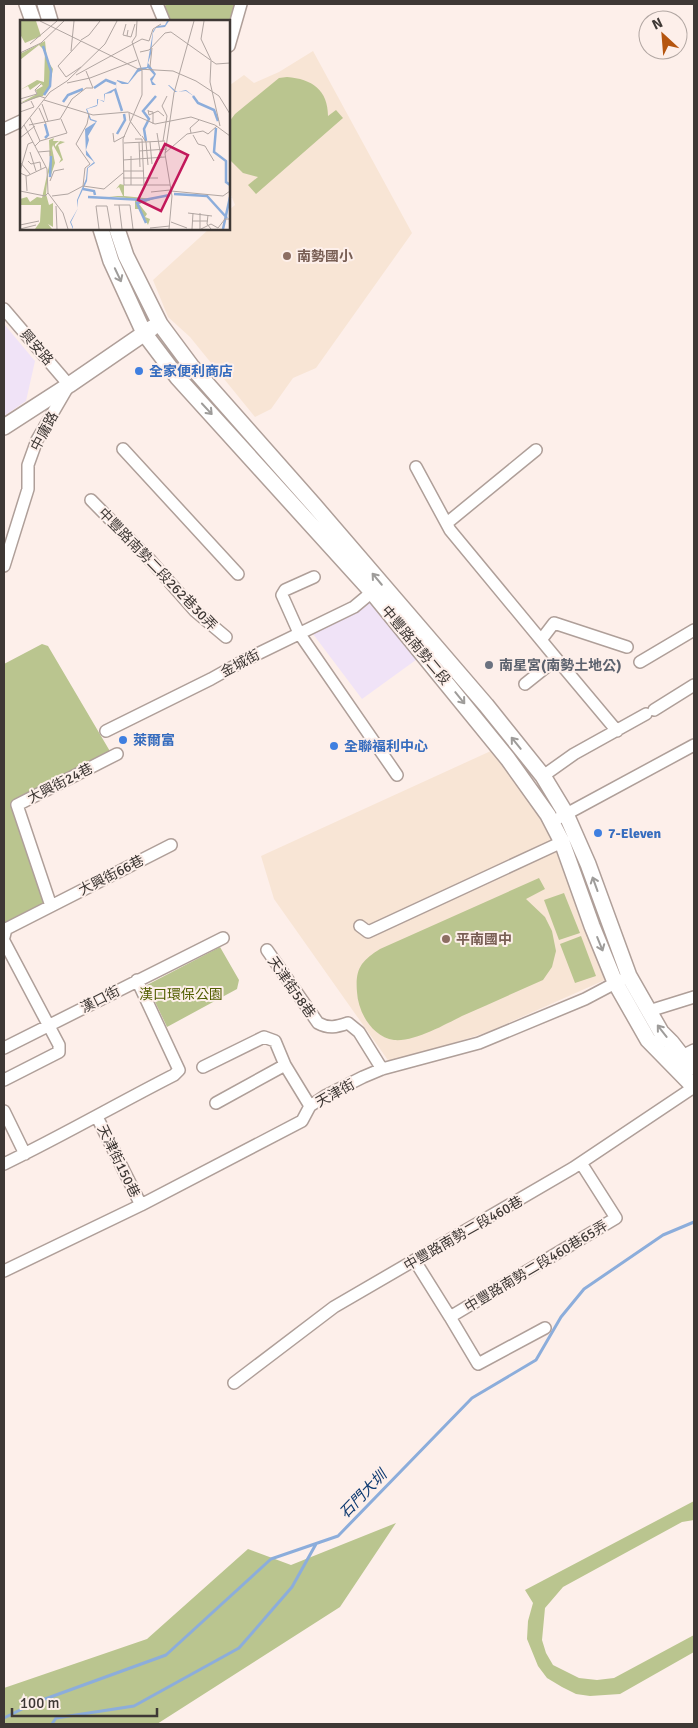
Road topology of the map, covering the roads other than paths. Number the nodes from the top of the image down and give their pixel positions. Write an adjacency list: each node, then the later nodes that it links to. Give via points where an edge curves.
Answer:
1 (27, 4): 5 (main road)
2 (45, 4): 6 (main road)
3 (241, 4): 8 (street)
4 (160, 5): 7 (street)
5 (33, 20)
6 (50, 20)
7 (164, 20)
8 (230, 42)
9 (20, 121): 10 (street)
10 (4, 129)
11 (103, 230): 15 (main road, 中豐路南勢二段, one-way to 15, via 111,261)
12 (117, 230): 14 (main road, 中豐路南勢二段, via 126,256)
13 (4, 309): 16 (street, 興安路)
14 (160, 324): 15 (main road, 中庸路); 41 (main road, 中豐路南勢二段, one-way to 14, via 486,705 192,367)
15 (144, 333): 16 (main road, 中庸路); 26 (main road, 中豐路南勢二段, one-way to 26, via 178,378)
16 (69, 385): 17 (main road, 中庸路); 23 (street, 中庸路, via 34,448 28,465 28,489)
17 (4, 427)
18 (123, 449): 24 (street)
19 (536, 450): 22 (street)
20 (416, 467): 22 (street)
21 (91, 500): 29 (street, 中豐路南勢二段262巷30弄, via 195,611)
22 (447, 523): 30 (street)
23 (4, 566)
24 (238, 574)
25 (314, 577): 28 (street, via 285,590 282,595)
26 (372, 592): 28 (street, 金城街, via 354,606); 43 (main road, 中豐路南勢二段, one-way to 43, via 508,759)
27 (693, 631): 32 (street)
28 (299, 633): 36 (street, 金城街); 40 (street)
29 (226, 637)
30 (541, 640): 31 (street, via 554,623); 33 (street)
31 (627, 647)
32 (640, 662)
33 (560, 663): 34 (street, via 550,664); 37 (street)
34 (525, 684)
35 (694, 685): 37 (street)
36 (106, 731)
37 (617, 731): 41 (street, via 574,754)
38 (694, 745): 42 (street)
39 (117, 754): 46 (street, 大興街24巷, via 17,805)
40 (397, 775)
41 (543, 776): 42 (main road, 中豐路南勢二段)
42 (566, 814): 43 (street); 51 (main road, 中豐路南勢二段, one-way to 42, via 588,864)
43 (551, 822): 44 (main road, 中豐路南勢二段)
44 (562, 842): 47 (street, via 368,932); 51 (main road, 中豐路南勢二段, one-way to 51, via 592,926)
45 (171, 845): 46 (street, 大興街66巷)
46 (51, 906): 49 (street, 大興街66巷, via 6,929)
47 (360, 926)
48 (223, 938): 52 (street, 漢口街)
49 (4, 939): 55 (street)
50 (267, 950): 61 (street, 天津街58巷, via 318,1023 334,1028 348,1023 359,1032)
51 (622, 979): 54 (main road, 中豐路南勢二段); 61 (street, 天津街, via 585,999 479,1043); 63 (main road, 中豐路南勢二段, via 648,1040)
52 (137, 980): 55 (street, 漢口街); 67 (street, 天津街150巷, via 179,1070)
53 (694, 997): 54 (street)
54 (648, 1010): 57 (main road, 中豐路南勢二段, one-way to 54, via 661,1032)
55 (49, 1025): 56 (street, 漢口街); 62 (street, via 59,1045 58,1052)
56 (4, 1048)
57 (688, 1053): 60 (main road, 中豐路南勢二段)
58 (285, 1065): 59 (street, via 275,1041 264,1037); 64 (street); 65 (street)
59 (203, 1067)
60 (694, 1067)
61 (382, 1069): 65 (street, 天津街)
62 (4, 1080)
63 (694, 1087): 69 (street, 中豐路南勢二段460巷)
64 (216, 1103)
65 (310, 1106): 71 (street, 天津街, via 302,1121)
66 (4, 1111): 68 (street)
67 (97, 1117): 68 (street, 天津街150巷); 71 (street, 天津街150巷)
68 (25, 1154): 70 (street, 天津街150巷)
69 (581, 1163): 72 (street, 中豐路南勢二段460巷); 74 (street, 中豐路南勢二段460巷65弄, via 616,1218)
70 (4, 1164)
71 (140, 1205): 73 (street, 天津街)
72 (415, 1261): 74 (street, 中豐路南勢二段460巷65弄); 76 (street, 中豐路南勢二段460巷, via 334,1307)
73 (4, 1271)
74 (450, 1318): 75 (street, 中豐路南勢二段460巷65弄, via 478,1364)
75 (545, 1328)
76 (234, 1383)

